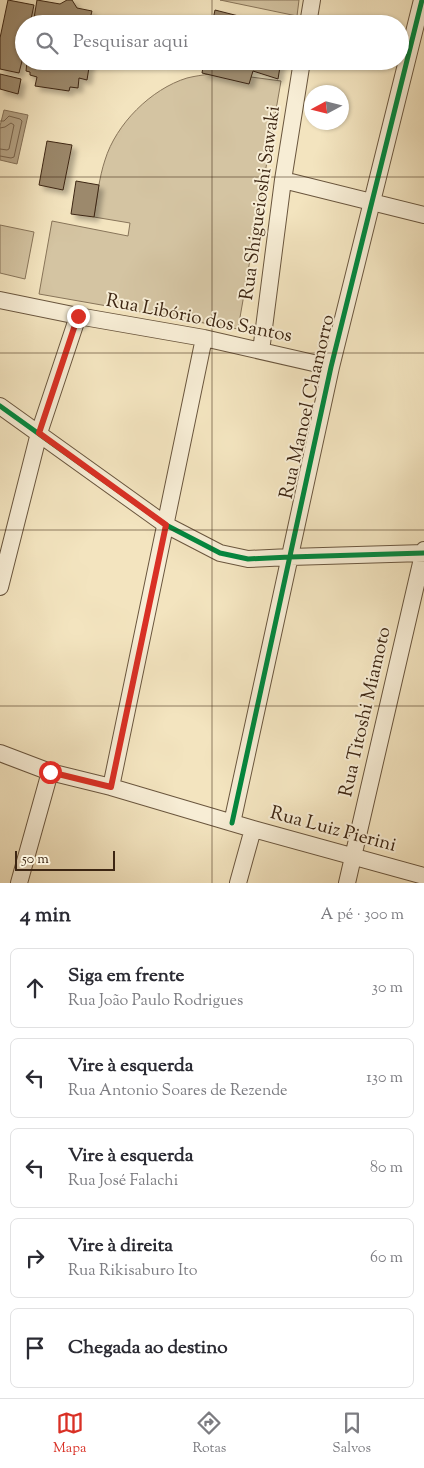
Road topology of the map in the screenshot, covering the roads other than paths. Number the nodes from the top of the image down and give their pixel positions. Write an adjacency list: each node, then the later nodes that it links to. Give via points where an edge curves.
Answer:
1 (312, 0): 3 (street)
2 (422, 0): 4 (street, Rua Manoel Chamorro)
3 (310, 15)
4 (409, 51)
5 (301, 70): 7 (street, Rua Shigueioshi Sawaki)
6 (404, 70): 8 (street, Rua Manoel Chamorro)
7 (283, 180): 8 (street); 13 (street, Rua Shigueioshi Sawaki)
8 (371, 202): 9 (street); 14 (street, Rua Manoel Chamorro)
9 (424, 215)
10 (0, 300): 11 (street, Rua Libório dos Santos)
11 (78, 316): 12 (street, Rua Libório dos Santos); 16 (street)
12 (204, 338): 13 (street, Rua Libório dos Santos); 17 (street)
13 (261, 351): 14 (street, Rua Libório dos Santos)
14 (331, 367): 19 (street, Rua Manoel Chamorro)
15 (0, 406): 16 (street)
16 (39, 433): 17 (street); 20 (street)
17 (166, 525): 19 (street, via 220,553 248,559); 23 (street)
18 (424, 552): 19 (street); 26 (street, Rua Titoshi Miamoto)
19 (290, 557): 24 (street, Rua Manoel Chamorro)
20 (0, 587)
21 (0, 753): 22 (street, Rua Luiz Pierini)
22 (50, 772): 23 (street, Rua Luiz Pierini); 28 (street)
23 (111, 787): 24 (street, Rua Luiz Pierini)
24 (232, 823): 25 (street, Rua Luiz Pierini)
25 (253, 829): 26 (street, Rua Luiz Pierini); 29 (street)
26 (354, 856): 27 (street, Rua Luiz Pierini); 30 (street, Rua Titoshi Miamoto)
27 (424, 876)
28 (19, 883)
29 (238, 883)
30 (347, 883)

